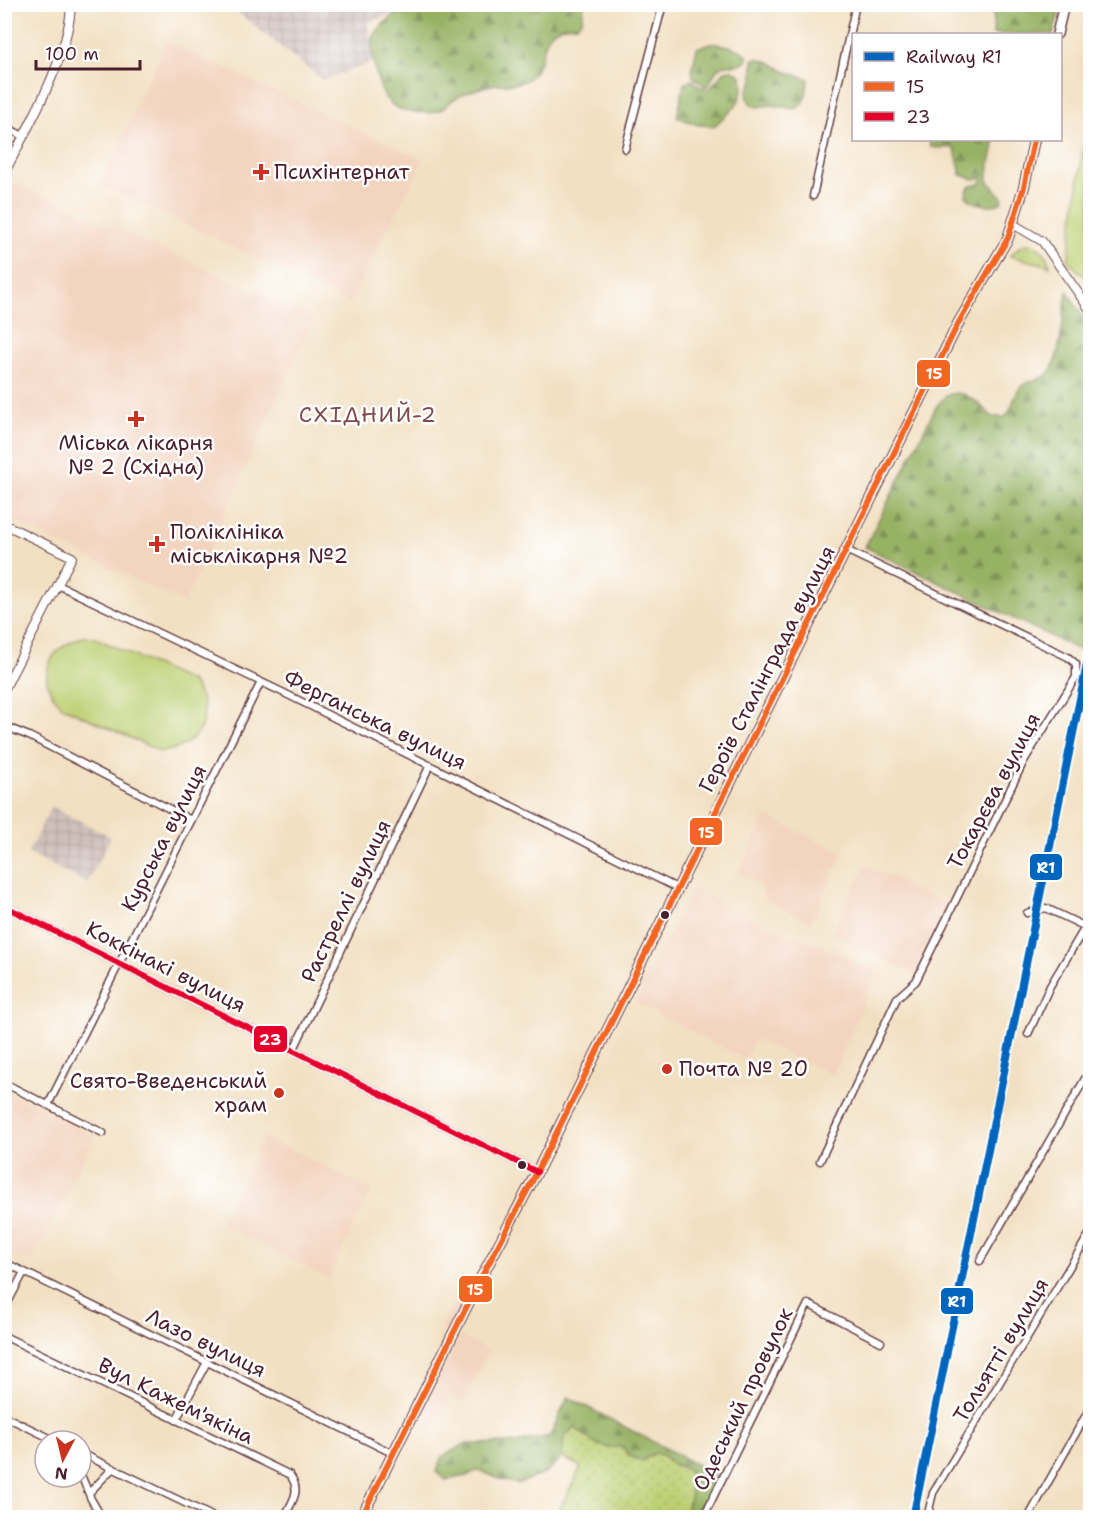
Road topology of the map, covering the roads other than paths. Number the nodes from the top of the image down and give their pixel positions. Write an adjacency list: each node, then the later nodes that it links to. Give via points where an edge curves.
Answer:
1 (71, 4): 7 (street, via 71,18 57,65)
2 (663, 4): 9 (street)
3 (856, 4): 11 (street)
4 (1064, 4): 5 (main road)
5 (1057, 33)
6 (4, 126): 7 (street)
7 (23, 136): 10 (street)
8 (1034, 141): 12 (main road, Героїв Сталінграда вулиця)
9 (625, 149)
10 (4, 174)
11 (813, 196)
12 (1013, 224): 13 (street, via 1042,241); 15 (main road, Героїв Сталінграда вулиця, via 959,322)
13 (1090, 310)
14 (4, 524): 16 (street, via 72,557)
15 (846, 550): 22 (main road, Героїв Сталінграда вулиця); 34 (street, Токарєва вулиця, via 1068,657 1077,670 1024,761 916,981 897,998)
16 (58, 585): 17 (street, Ферганська вулиця); 18 (street)
17 (261, 682): 20 (street, Ферганська вулиця); 21 (street, Курська вулиця)
18 (4, 690)
19 (4, 726): 21 (street)
20 (429, 765): 22 (street, Ферганська вулиця); 29 (street, Растреллі вулиця)
21 (191, 820): 27 (street, Курська вулиця)
22 (677, 888): 35 (main road, Героїв Сталінграда вулиця)
23 (4, 906): 27 (street, Коккінакі вулиця)
24 (1027, 913): 26 (street, via 1046,908)
25 (1090, 919): 26 (street)
26 (1088, 927): 28 (street, via 1050,986)
27 (119, 963): 29 (street, Коккінакі вулиця); 32 (street, Курська вулиця)
28 (1028, 1034)
29 (293, 1051): 35 (street, Коккінакі вулиця)
30 (1090, 1070): 37 (street)
31 (4, 1083): 32 (street)
32 (48, 1105): 33 (street)
33 (103, 1133)
34 (820, 1161)
35 (537, 1172): 48 (main road, Героїв Сталінграда вулиця)
36 (1090, 1233): 58 (street, Тольятті вулиця, via 933,1493)
37 (980, 1261)
38 (4, 1262): 39 (street, Лазо вулиця)
39 (24, 1272): 40 (street); 43 (street, Лазо вулиця)
40 (4, 1310)
41 (4, 1336): 46 (street, Вул Кажем'якіна)
42 (881, 1342): 57 (street, Одеський провулок, via 808,1304)
43 (207, 1362): 46 (street); 48 (street, Лазо вулиця)
44 (1090, 1408): 59 (street)
45 (4, 1416): 47 (street)
46 (177, 1420): 55 (street, Вул Кажем'якіна, via 291,1475 296,1484 295,1495)
47 (33, 1430)
48 (393, 1453): 56 (main road, Героїв Сталінграда вулиця)
49 (93, 1459): 50 (street)
50 (113, 1468): 52 (street); 54 (street)
51 (87, 1489): 52 (street)
52 (89, 1493): 53 (street)
53 (102, 1518)
54 (216, 1518)
55 (284, 1518)
56 (361, 1518)
57 (703, 1518)
58 (927, 1518)
59 (1028, 1518)

